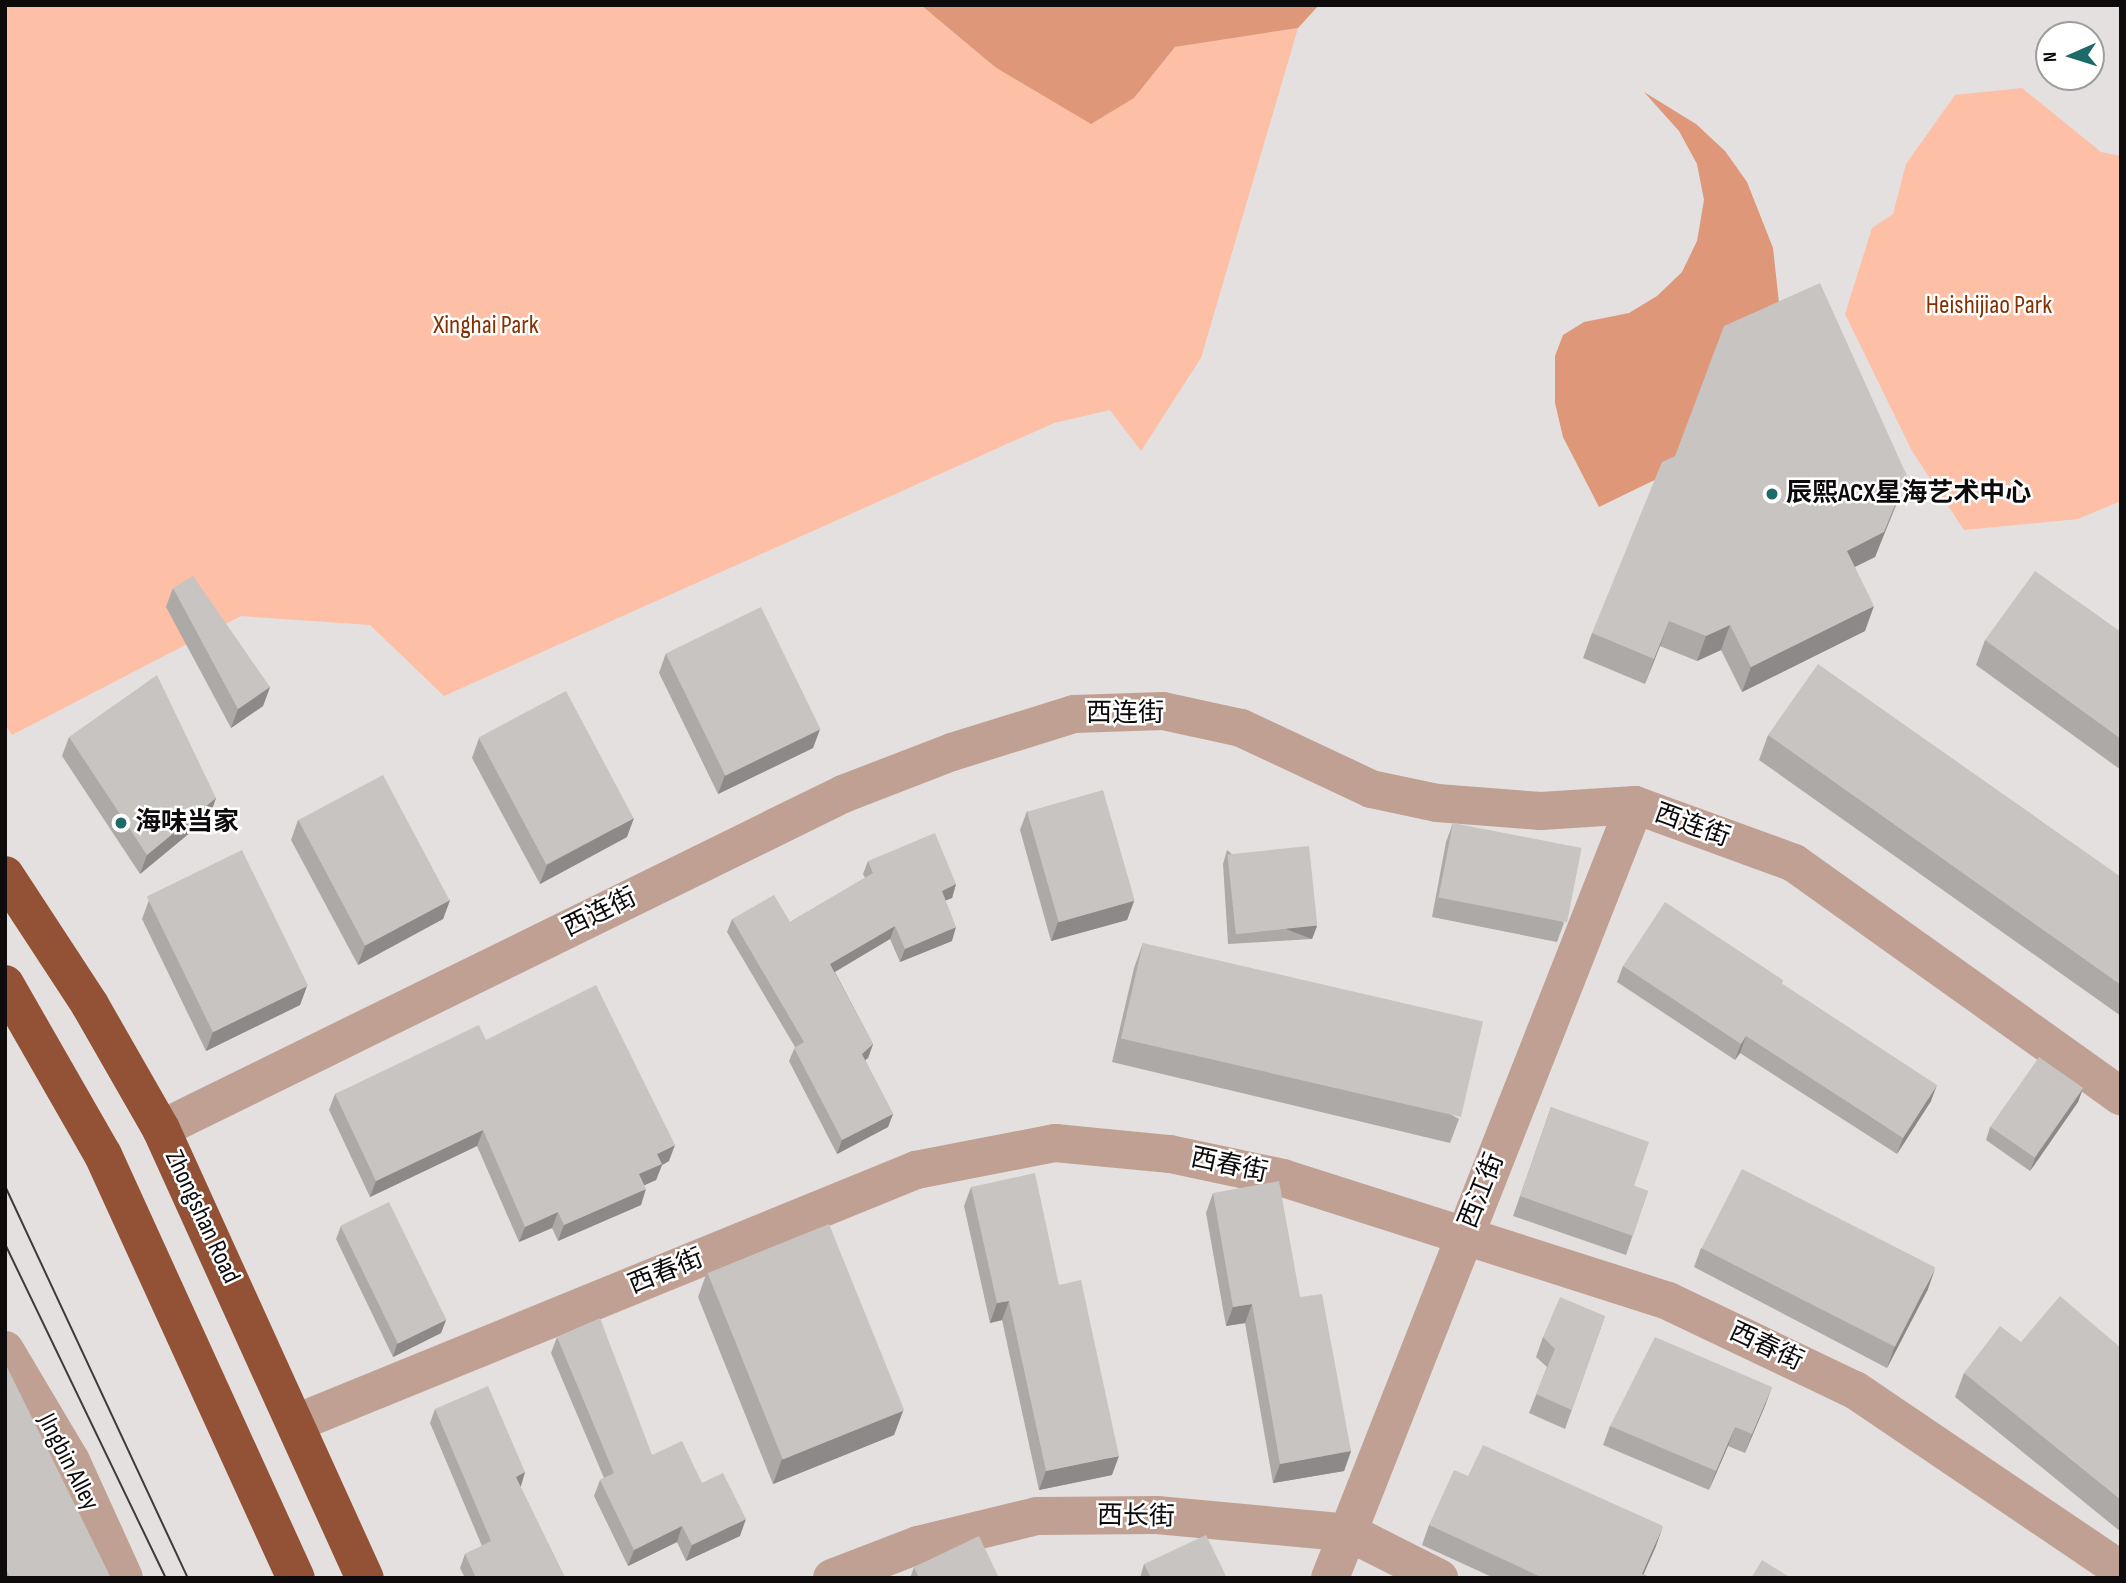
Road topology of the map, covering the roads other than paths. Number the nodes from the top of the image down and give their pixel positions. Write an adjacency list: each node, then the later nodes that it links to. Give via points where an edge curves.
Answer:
1 (1634, 806): 4 (street, 西连街, via 1794,863); 5 (street, 西连街, via 1541,811 1437,803 1371,789 1241,728 1163,710 1074,714 952,752 843,794); 6 (street, 西江街)
2 (5, 875): 5 (highway, Zhongshan Road, via 90,1005)
3 (5, 984): 12 (highway, via 103,1155)
4 (2121, 1096)
5 (161, 1129): 8 (highway, Zhongshan Road)
6 (1464, 1235): 8 (street, 西春街, via 1283,1178 1170,1154 1055,1143 916,1170); 9 (street, 西江街); 10 (street, 西春街, via 1668,1301 1855,1390)
7 (5, 1350): 11 (street, JIngbin Alley, via 71,1461)
8 (296, 1423): 13 (highway, Zhongshan Road)
9 (1350, 1533): 14 (street, 西长街, via 1157,1515 1037,1516 918,1545); 15 (street, 西江街); 16 (street, 西长街)
10 (2121, 1570)
11 (124, 1578)
12 (296, 1578)
13 (365, 1578)
14 (832, 1578)
15 (1330, 1578)
16 (1439, 1578)

